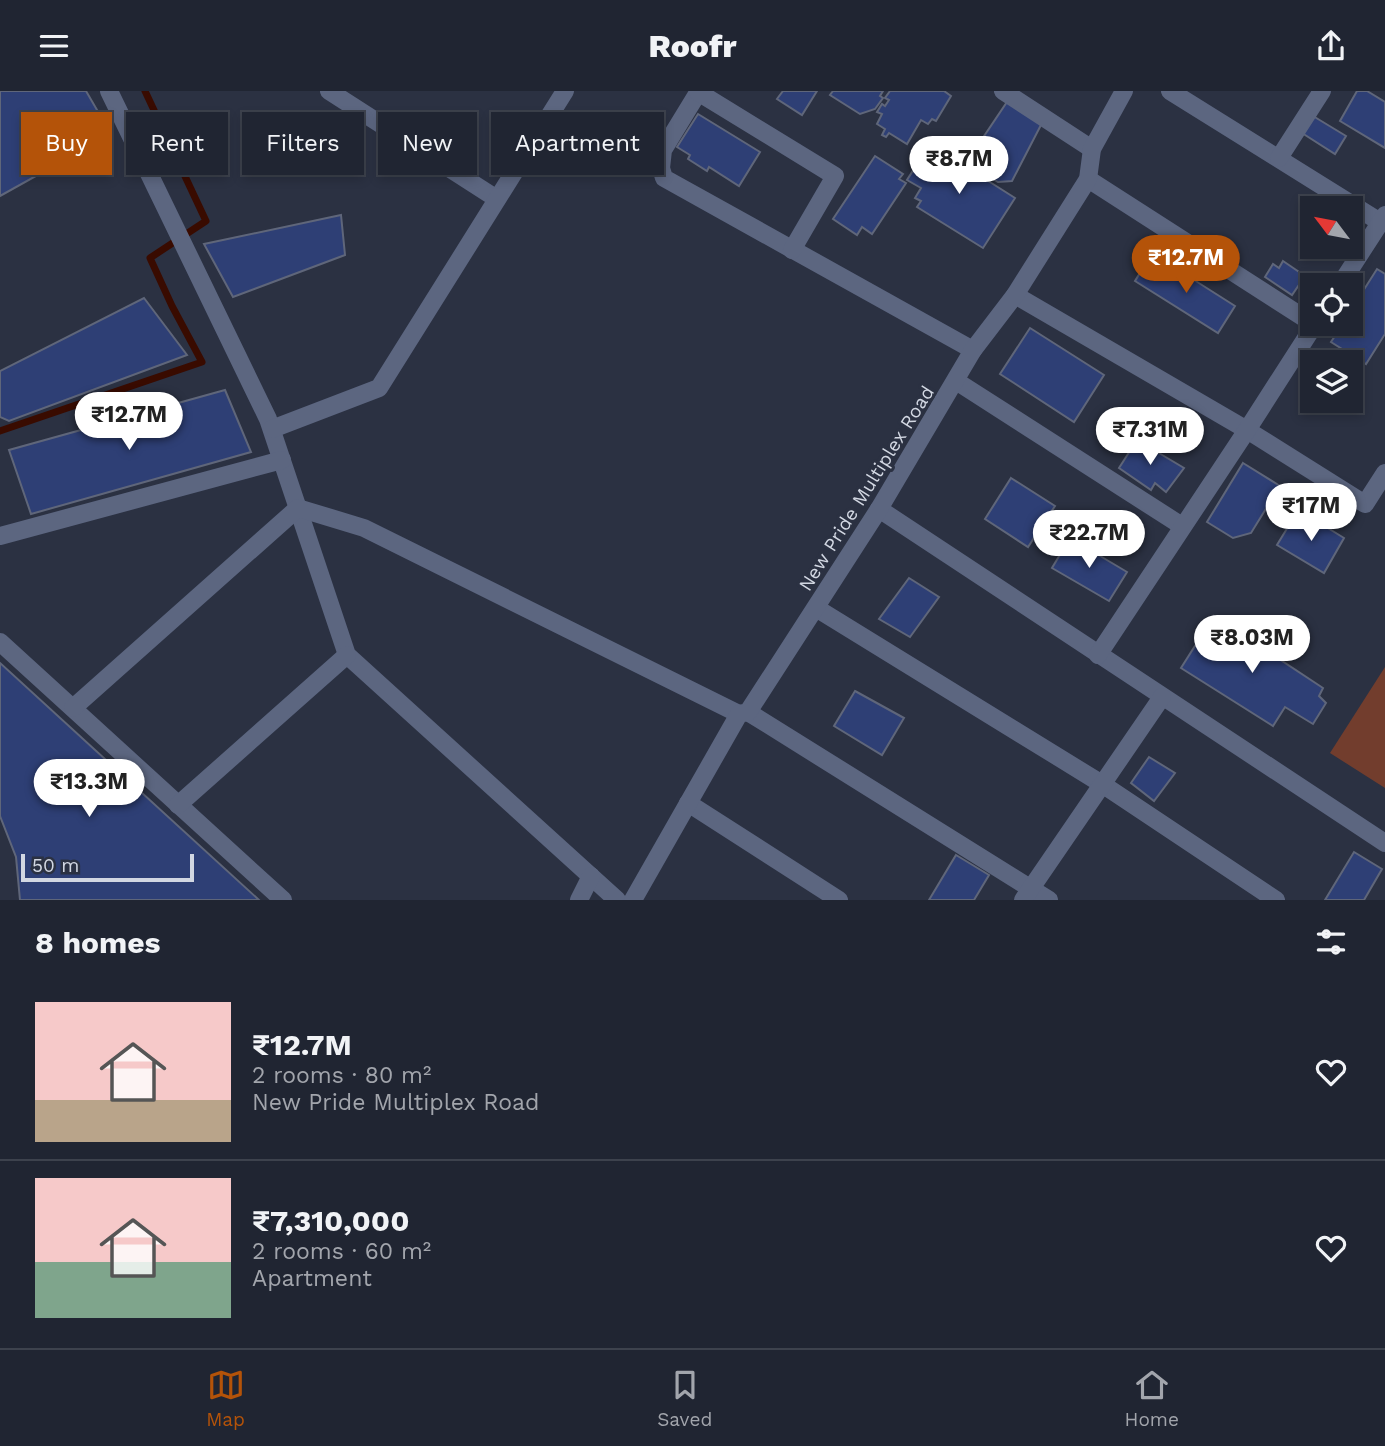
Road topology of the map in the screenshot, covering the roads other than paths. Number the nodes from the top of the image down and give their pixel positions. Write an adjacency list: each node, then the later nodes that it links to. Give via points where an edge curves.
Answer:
1 (109, 91): 21 (street)
2 (329, 91): 12 (street)
3 (565, 91): 12 (street)
4 (698, 91): 14 (street, via 663,150 664,177); 14 (street, via 835,176)
5 (1003, 91): 9 (street)
6 (1124, 91): 9 (street, New Pride Multiplex Road)
7 (1170, 91): 10 (street)
8 (1322, 91): 10 (street)
9 (1092, 149): 11 (street, New Pride Multiplex Road)
10 (1279, 158): 13 (street)
11 (1088, 179): 16 (street, New Pride Multiplex Road); 17 (street)
12 (497, 199): 21 (street, via 379,388)
13 (1383, 218): 15 (street)
14 (792, 250): 19 (street)
15 (1348, 273)
16 (1014, 295): 19 (street, New Pride Multiplex Road); 22 (street)
17 (1300, 315)
18 (1306, 336): 22 (street)
19 (972, 350): 20 (street, New Pride Multiplex Road)
20 (956, 381): 26 (street, New Pride Multiplex Road); 27 (street)
21 (272, 429): 23 (street)
22 (1247, 431): 24 (street, via 1365,504); 27 (street)
23 (282, 460): 25 (street); 28 (street)
24 (1385, 473)
25 (298, 508): 31 (street); 34 (street); 35 (street, via 364,528)
26 (879, 509): 29 (street, New Pride Multiplex Road); 32 (street)
27 (1182, 526): 32 (street)
28 (0, 536)
29 (816, 608): 35 (street, New Pride Multiplex Road); 36 (street)
30 (0, 642): 34 (street)
31 (347, 655): 38 (street); 40 (street)
32 (1098, 655): 33 (street)
33 (1162, 697): 36 (street); 39 (street)
34 (73, 708): 38 (street)
35 (743, 713): 37 (street, New Pride Multiplex Road); 41 (street)
36 (1102, 784): 41 (street); 48 (street)
37 (688, 803): 45 (street, New Pride Multiplex Road); 46 (street)
38 (178, 804): 42 (street)
39 (1385, 843)
40 (591, 876): 43 (street); 44 (street)
41 (1027, 894): 47 (street)
42 (283, 900)
43 (579, 900)
44 (617, 900)
45 (633, 900)
46 (839, 900)
47 (1049, 900)
48 (1276, 900)

